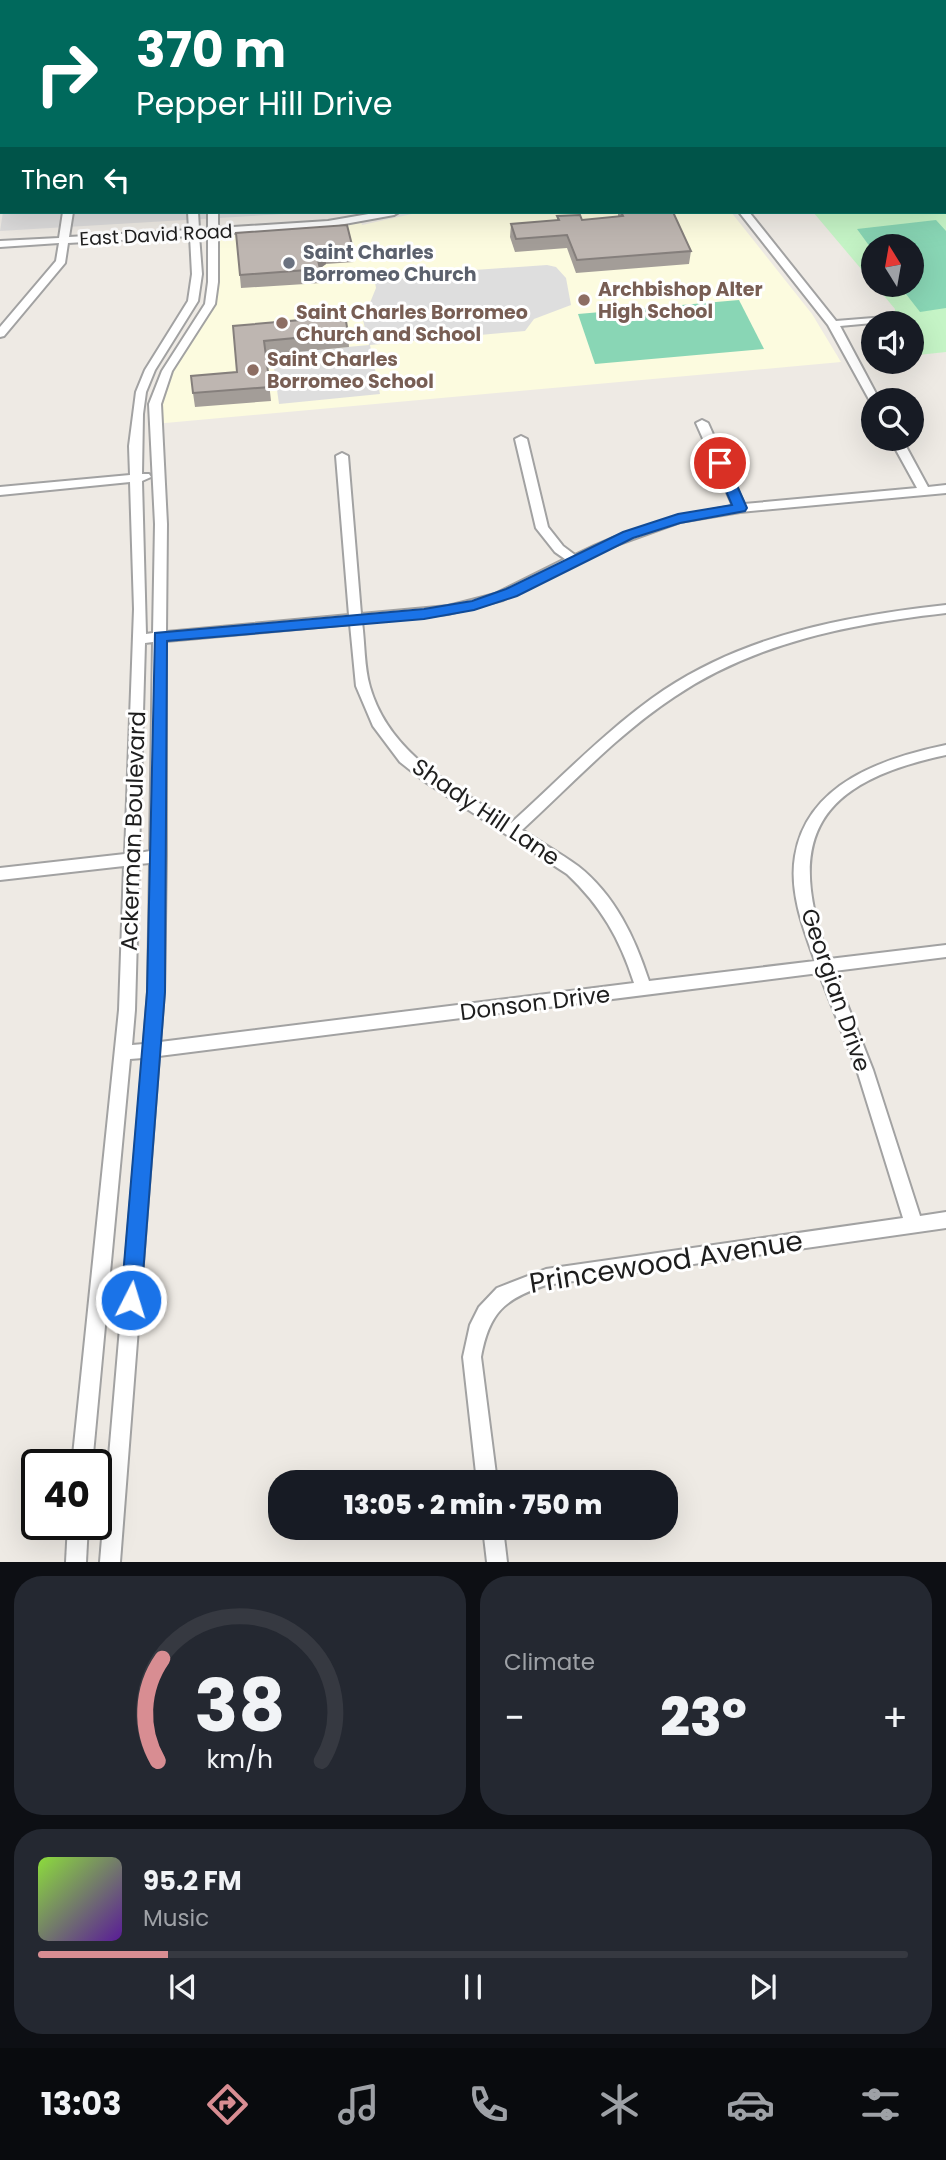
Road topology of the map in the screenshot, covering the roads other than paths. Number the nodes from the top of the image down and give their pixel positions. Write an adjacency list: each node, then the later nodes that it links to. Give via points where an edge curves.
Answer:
1 (68, 214): 8 (street)
2 (343, 214): 5 (street, East David Road)
3 (383, 214): 5 (street, East David Road, via 328,224)
4 (746, 214): 11 (street)
5 (213, 222): 6 (street, East David Road); 18 (street, Ackerman Boulevard, via 210,304 167,371 155,404)
6 (194, 223): 8 (street, East David Road); 19 (street, Ackerman Boulevard, via 197,274 193,301 141,393 135,446)
7 (0, 236): 8 (street, East David Road)
8 (66, 236): 9 (street, East David Road); 12 (street, via 57,269)
9 (0, 244)
10 (861, 321): 11 (street)
11 (833, 324): 13 (street)
12 (0, 334)
13 (868, 388)
14 (702, 423): 23 (street)
15 (521, 439): 24 (street, via 542,528)
16 (902, 451): 22 (street)
17 (342, 456): 26 (street, Shady Hill Lane)
18 (158, 476): 19 (street); 27 (street, Ackerman Boulevard)
19 (138, 478): 21 (street); 28 (street, Ackerman Boulevard)
20 (946, 489): 22 (street)
21 (0, 491)
22 (924, 491): 23 (street)
23 (740, 508): 24 (street, via 654,525)
24 (574, 560): 26 (street, via 512,592 474,605)
25 (946, 609): 30 (street, via 834,625 733,658 669,693)
26 (355, 620): 27 (street); 30 (street, Shady Hill Lane, via 368,705 390,741 429,777)
27 (160, 637): 28 (street); 31 (street, Ackerman Boulevard)
28 (139, 639): 32 (street, Ackerman Boulevard)
29 (946, 750): 35 (street, Georgian Drive, via 891,762 866,773 833,798 816,821 805,848 802,887)
30 (512, 831): 36 (street, Shady Hill Lane, via 572,870 607,905 631,946)
31 (159, 856): 32 (street); 37 (street, Ackerman Boulevard)
32 (134, 859): 33 (street); 38 (street, Ackerman Boulevard)
33 (0, 874)
34 (946, 951): 35 (street, Donson Drive)
35 (826, 966): 36 (street, Donson Drive); 40 (street, Georgian Drive)
36 (643, 989): 37 (street, Donson Drive)
37 (151, 1050): 38 (street, Donson Drive); 46 (street, Ackerman Boulevard)
38 (124, 1053): 41 (street, Ackerman Boulevard)
39 (946, 1220): 40 (street, Princewood Avenue)
40 (914, 1224): 42 (street, Princewood Avenue, via 515,1286 490,1306 474,1337 472,1357)
41 (84, 1449)
42 (486, 1470)
43 (77, 1540): 45 (street)
44 (494, 1540): 47 (street)
45 (76, 1562)
46 (110, 1562)
47 (497, 1562)

